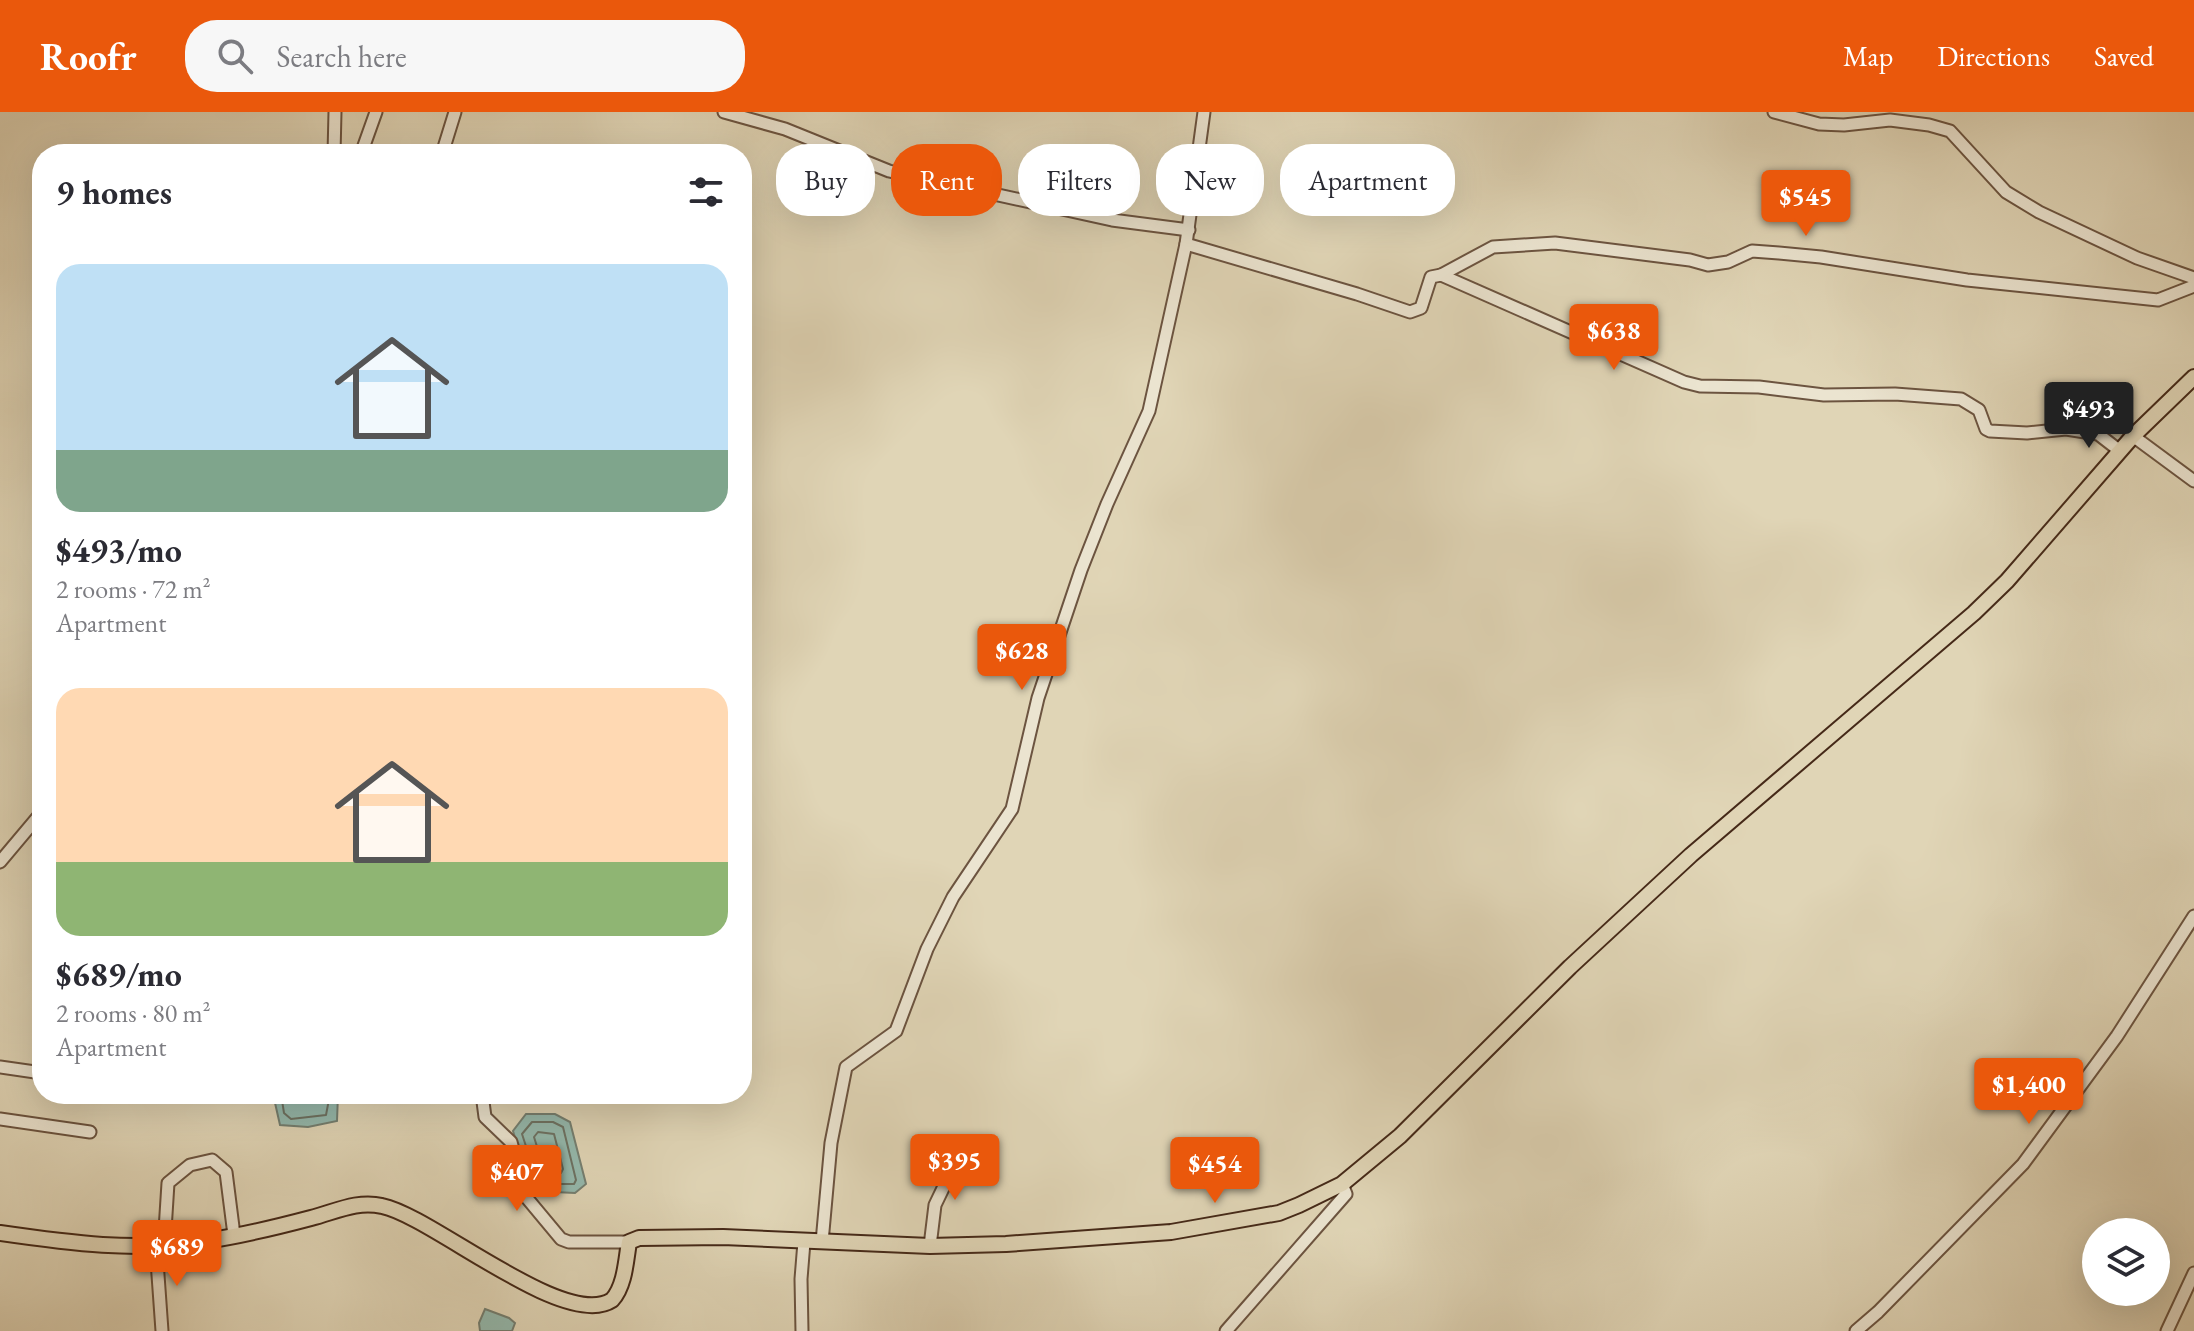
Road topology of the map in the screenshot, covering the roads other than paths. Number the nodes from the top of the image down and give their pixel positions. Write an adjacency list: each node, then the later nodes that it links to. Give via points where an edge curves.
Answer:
1 (335, 112): 7 (street)
2 (376, 112): 8 (street)
3 (455, 112): 9 (street)
4 (724, 112): 10 (street, via 785,129 889,171 1112,220)
5 (1204, 112): 10 (street)
6 (1774, 112): 13 (street, via 1819,124 1890,120 1950,131 2006,192 2039,212)
7 (334, 144)
8 (365, 144)
9 (445, 144)
10 (1189, 230): 11 (street)
11 (1186, 244): 12 (street, via 1410,312 1421,308 1431,277); 33 (street, via 1149,411 1081,570 1038,698 1012,809 953,897 896,1031 846,1067 831,1143)
12 (1441, 275): 14 (street, via 1493,247 1555,243 1708,265 1752,251 1821,257 1967,280 2158,300); 17 (street, via 1684,382 1824,395 1961,399 1979,410 1990,431 2066,429 2098,434)
13 (2194, 278)
14 (2194, 286)
15 (2194, 377): 16 (main road)
16 (2133, 436): 17 (main road); 18 (street)
17 (2120, 451): 28 (main road, via 1974,613 1691,855 1422,1115)
18 (2194, 481)
19 (32, 824): 20 (street)
20 (0, 862)
21 (2194, 916): 40 (street, via 2117,1036 2023,1164)
22 (0, 1067): 23 (street)
23 (32, 1072)
24 (483, 1104): 31 (street, via 485,1117 511,1142 526,1197 561,1239)
25 (0, 1119): 26 (street)
26 (90, 1132)
27 (967, 1149): 34 (street, via 960,1153 935,1205)
28 (1342, 1184): 34 (main road, via 1279,1213 1171,1232); 39 (street, via 1346,1194)
29 (0, 1233): 35 (main road, via 109,1247)
30 (234, 1235): 31 (main road, via 357,1204 381,1205 404,1213 512,1285 573,1310 612,1300); 35 (main road); 35 (street, via 226,1172 212,1160 190,1165 168,1183)
31 (629, 1242): 32 (main road, via 709,1237)
32 (804, 1242): 33 (main road); 38 (street)
33 (822, 1242): 34 (main road)
34 (930, 1246)
35 (160, 1247): 37 (street)
36 (2194, 1273): 41 (street)
37 (162, 1331)
38 (802, 1331)
39 (1226, 1331)
40 (1856, 1331)
41 (2167, 1331)

